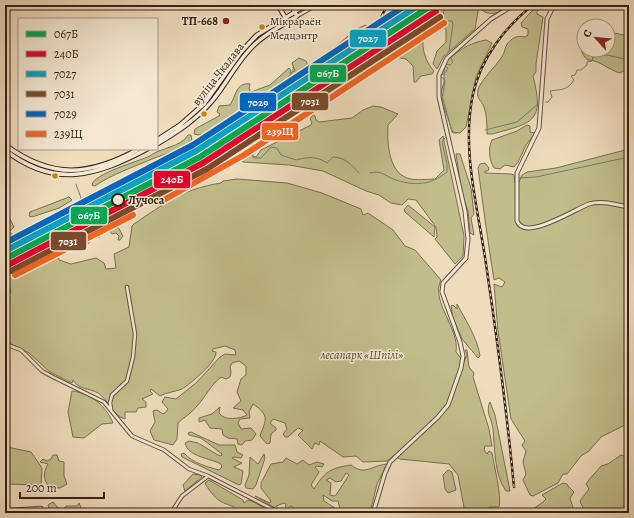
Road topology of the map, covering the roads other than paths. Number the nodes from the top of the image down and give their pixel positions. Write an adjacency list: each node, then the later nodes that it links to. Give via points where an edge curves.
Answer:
1 (278, 5): 9 (main road)
2 (291, 5): 7 (main road)
3 (307, 5): 7 (street, вуліца Чкалава)
4 (317, 5): 8 (street, вуліца Чкалава)
5 (514, 5): 30 (street, via 491,19 447,58 439,75 439,97 465,211 468,239 466,258 443,283 442,292 463,356 448,406 390,462)
6 (554, 5): 20 (street, via 547,19 539,128 517,173 517,221 523,228 548,224 590,204 609,203)
7 (295, 12): 8 (main road); 9 (main road, вуліца Чкалава)
8 (298, 16): 10 (main road, вуліца Чкалава)
9 (285, 18): 10 (main road); 11 (main road, вуліца Чкалава, via 257,36)
10 (287, 22): 11 (main road, вуліца Чкалава, via 259,40)
11 (239, 58): 12 (main road, вуліца Чкалава, via 204,104)
12 (181, 127): 13 (main road, вуліца Чкалава); 14 (main road, вуліца Чкалава)
13 (158, 139)
14 (158, 143)
15 (5, 145): 19 (main road, via 21,157 50,169)
16 (5, 150): 19 (main road, via 40,170 63,175)
17 (137, 150): 19 (main road)
18 (145, 150): 19 (main road, via 114,166)
19 (89, 172)
20 (629, 207)
21 (127, 287): 23 (street, via 135,334 133,357 127,381 112,394)
22 (5, 344): 23 (street, via 21,350 42,371 96,397)
23 (111, 410): 24 (street, via 132,436 155,445 183,466)
24 (208, 476): 28 (street, via 182,496); 29 (street)
25 (42, 508): 27 (street)
26 (9, 510): 27 (street)
27 (22, 511)
28 (171, 513)
29 (280, 513)
30 (373, 513)

